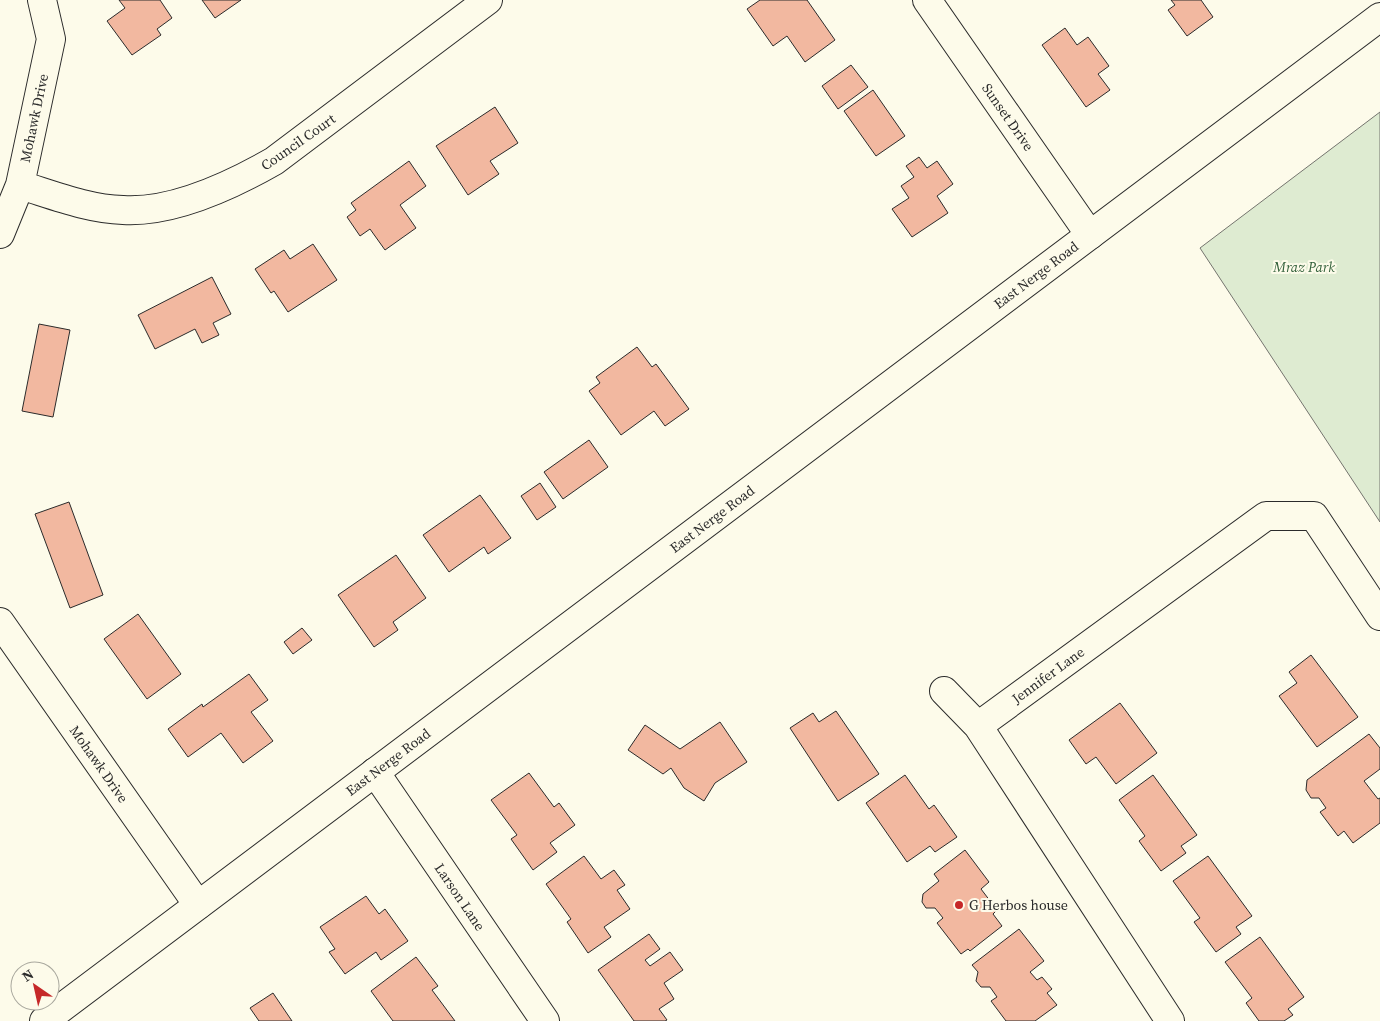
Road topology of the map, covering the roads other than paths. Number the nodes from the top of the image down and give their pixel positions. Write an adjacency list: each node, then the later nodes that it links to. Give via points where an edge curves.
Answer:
1 (42, 0): 5 (street, Mohawk Drive, via 51,39)
2 (488, 0): 5 (street, Council Court, via 274,161 198,196 160,208 123,210 82,204)
3 (927, 0): 7 (street, Sunset Drive)
4 (1380, 17): 7 (street, East Nerge Road)
5 (20, 185): 6 (street, Mohawk Drive)
6 (0, 234)
7 (1090, 235): 12 (street, East Nerge Road)
8 (1380, 616): 11 (street, Jennifer Lane, via 1314,516 1266,516)
9 (0, 622): 13 (street, Mohawk Drive)
10 (944, 691): 11 (street)
11 (978, 726): 16 (street)
12 (375, 772): 13 (street, East Nerge Road); 15 (street, Larson Lane)
13 (198, 905): 14 (street, East Nerge Road)
14 (44, 1021)
15 (545, 1021)
16 (1170, 1021)

